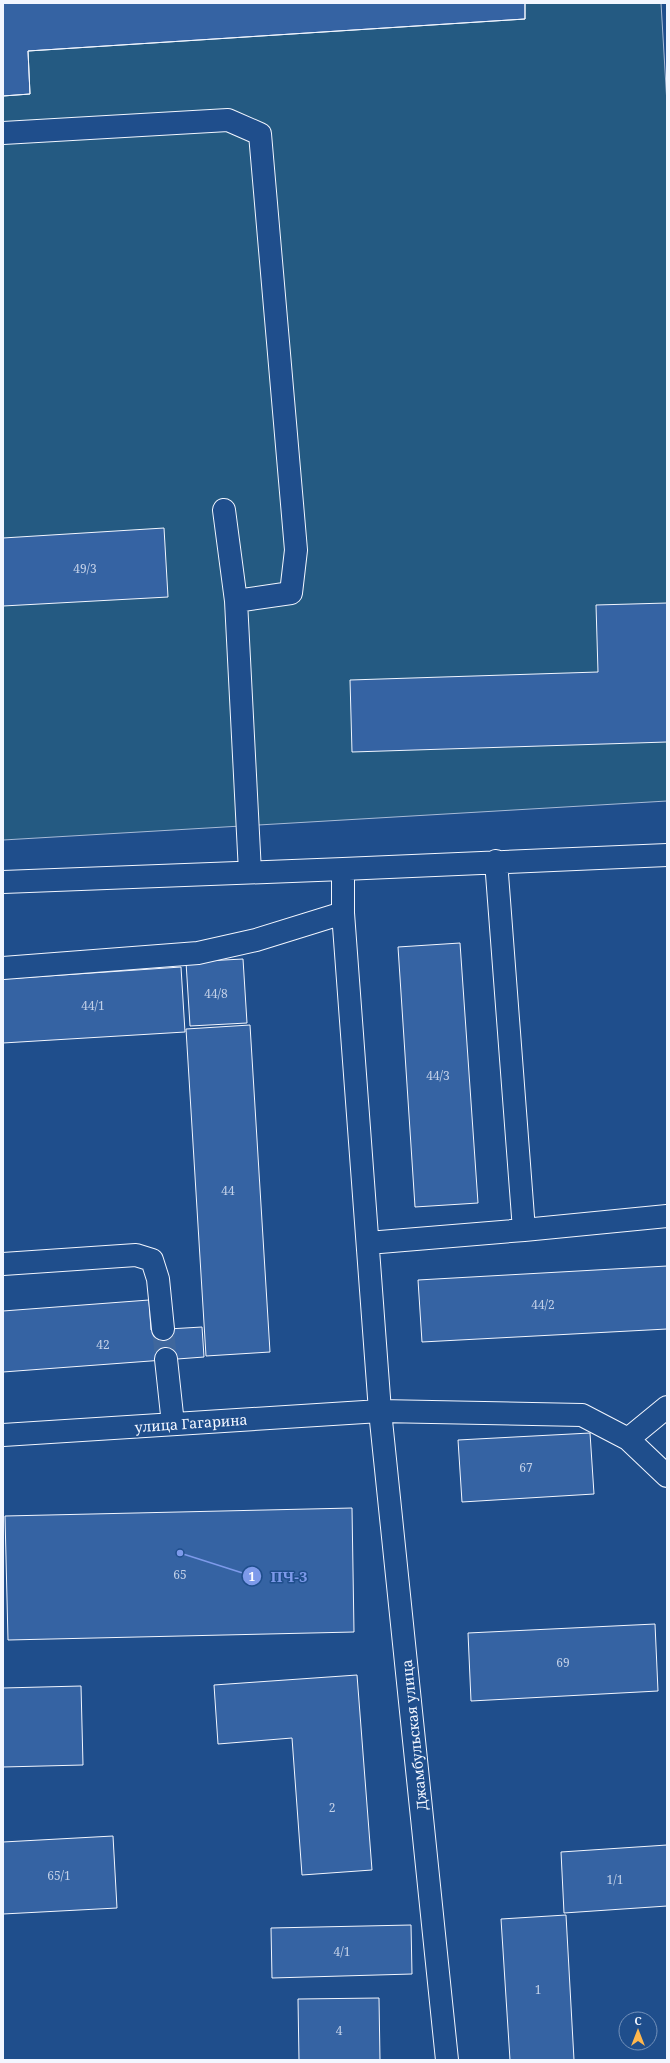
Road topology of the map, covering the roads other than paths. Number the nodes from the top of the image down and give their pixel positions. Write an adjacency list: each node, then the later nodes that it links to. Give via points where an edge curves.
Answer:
1 (3, 133): 3 (street, via 228,120 260,134 296,550 290,593)
2 (224, 510): 3 (street)
3 (236, 601): 7 (street)
4 (667, 855): 5 (street)
5 (496, 861): 6 (street); 12 (street)
6 (343, 869): 7 (street); 9 (street, Джамбульская улица)
7 (250, 872): 8 (street)
8 (3, 882)
9 (343, 914): 10 (street, via 256,940 198,953); 13 (street, Джамбульская улица)
10 (3, 968)
11 (667, 1216): 12 (street)
12 (524, 1230): 13 (street)
13 (368, 1243): 18 (street, Джамбульская улица)
14 (3, 1264): 15 (street, via 136,1256 152,1260 158,1279)
15 (163, 1329)
16 (166, 1359): 19 (street)
17 (667, 1407): 21 (street)
18 (380, 1411): 19 (street, улица Гагарина); 21 (street, улица Гагарина, via 582,1415); 23 (street, Джамбульская улица)
19 (173, 1424): 20 (street, улица Гагарина)
20 (3, 1435)
21 (628, 1439): 22 (street, улица Гагарина)
22 (667, 1476)
23 (447, 2060)

